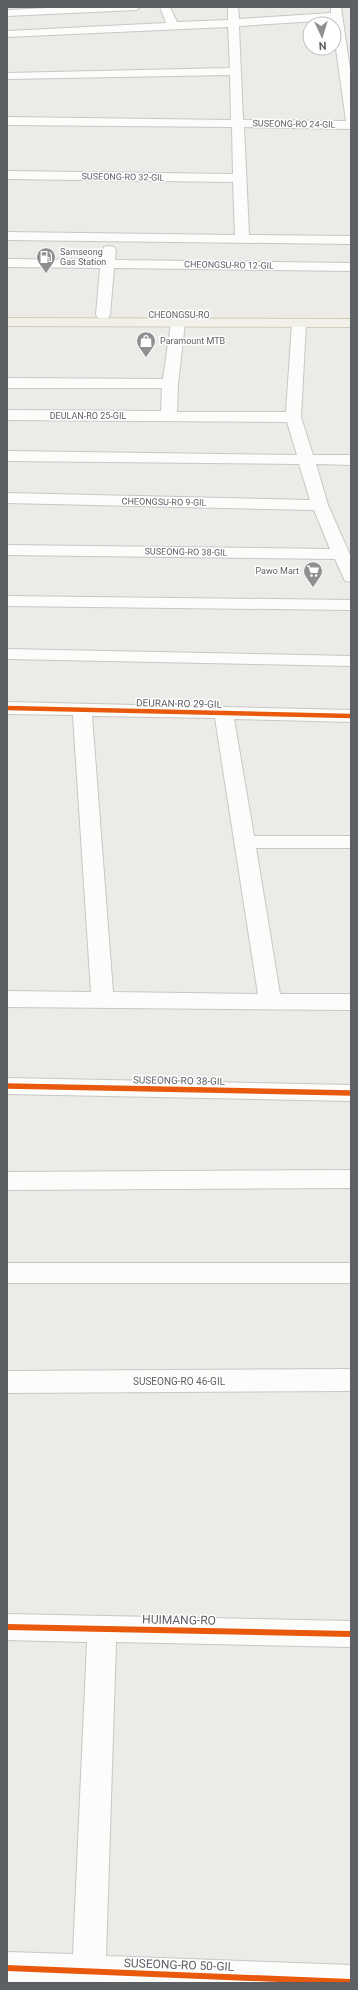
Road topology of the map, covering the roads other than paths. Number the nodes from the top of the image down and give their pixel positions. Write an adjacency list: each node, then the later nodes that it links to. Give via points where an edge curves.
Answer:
1 (136, 7): 5 (street)
2 (166, 7): 7 (street)
3 (233, 7): 6 (street)
4 (336, 12): 6 (street); 11 (street)
5 (7, 13)
6 (234, 23): 7 (street); 9 (street)
7 (174, 26): 8 (street)
8 (7, 34)
9 (236, 71): 10 (street); 14 (street)
10 (7, 76)
11 (348, 84): 12 (street)
12 (351, 120)
13 (7, 121): 14 (street)
14 (238, 123): 15 (street, SUSEONG-RO 24-GIL); 17 (street)
15 (351, 125)
16 (7, 175): 17 (street, SUSEONG-RO 32-GIL)
17 (240, 178): 20 (street)
18 (7, 236): 19 (street)
19 (110, 238): 20 (street); 23 (street)
20 (242, 239): 21 (street)
21 (351, 240)
22 (7, 263): 23 (street, CHEONGSU-RO 12-GIL)
23 (107, 264): 24 (street, CHEONGSU-RO 12-GIL); 26 (street)
24 (351, 267)
25 (7, 313): 26 (main road, CHEONGSU-RO)
26 (103, 315): 27 (main road, CHEONGSU-RO)
27 (351, 316)
28 (7, 322): 29 (main road, CHEONGSU-RO)
29 (178, 323): 30 (main road, CHEONGSU-RO); 33 (street)
30 (299, 323): 31 (main road, CHEONGSU-RO); 36 (street)
31 (351, 323)
32 (7, 383): 33 (street)
33 (170, 384): 35 (street)
34 (7, 415): 35 (street, DEULAN-RO 25-GIL)
35 (170, 416): 36 (street)
36 (293, 417): 38 (street)
37 (7, 456): 38 (street)
38 (306, 460): 39 (street); 41 (street)
39 (351, 460)
40 (7, 498): 41 (street, CHEONGSU-RO 9-GIL)
41 (320, 505): 42 (street)
42 (343, 545): 43 (street, SUSEONG-RO 38-GIL); 44 (street)
43 (7, 550)
44 (351, 576)
45 (7, 601): 46 (street)
46 (351, 605)
47 (7, 654): 48 (street)
48 (351, 661)
49 (7, 708): 50 (street, DEURAN-RO 29-GIL)
50 (82, 709): 51 (street, DEURAN-RO 29-GIL); 56 (street)
51 (224, 713): 52 (street, DEURAN-RO 29-GIL); 53 (street, DEURAN-RO 29-GIL)
52 (351, 716)
53 (245, 842): 54 (street); 57 (street, DEURAN-RO 29-GIL)
54 (351, 842)
55 (7, 999): 56 (street)
56 (103, 1000): 57 (street)
57 (270, 1001): 58 (street)
58 (351, 1002)
59 (7, 1086): 60 (street, SUSEONG-RO 38-GIL)
60 (351, 1093)
61 (351, 1179): 62 (street)
62 (7, 1181)
63 (7, 1273): 64 (street)
64 (351, 1273)
65 (351, 1380): 66 (street, SUSEONG-RO 46-GIL)
66 (7, 1382)
67 (7, 1627): 68 (street, HUIMANG-RO)
68 (102, 1628): 69 (street, HUIMANG-RO); 71 (street)
69 (351, 1634)
70 (7, 1968): 71 (street, SUSEONG-RO 50-GIL)
71 (89, 1971): 72 (street, SUSEONG-RO 50-GIL)
72 (351, 1982)

